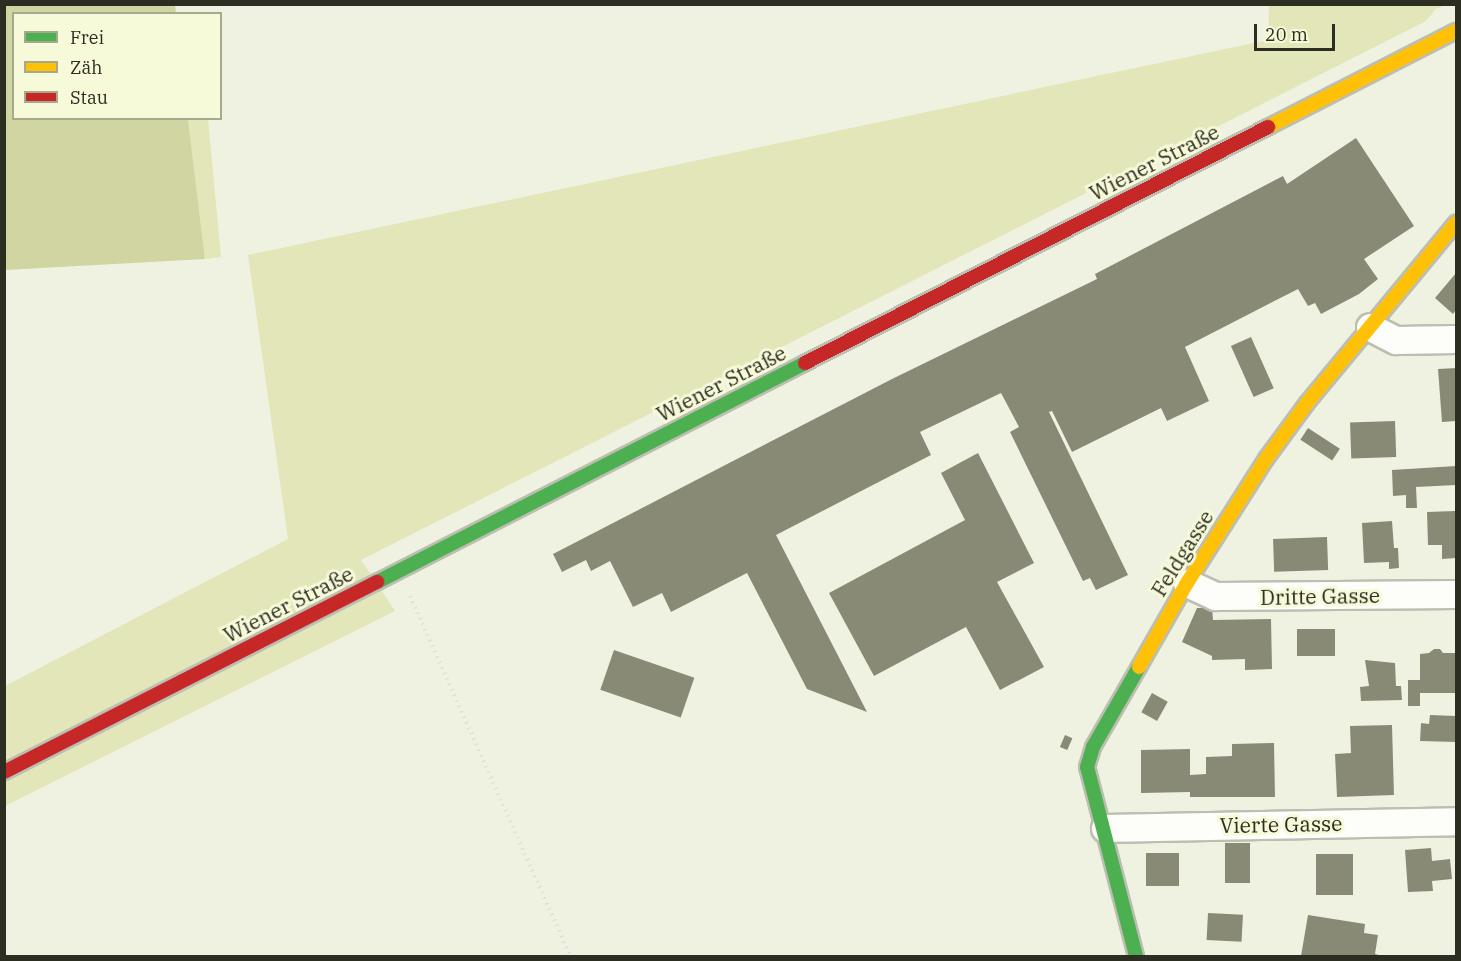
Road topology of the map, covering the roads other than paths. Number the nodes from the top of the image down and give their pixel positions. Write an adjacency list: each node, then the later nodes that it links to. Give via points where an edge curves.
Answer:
1 (1456, 31): 7 (street, Wiener Straße)
2 (1456, 223): 3 (street, Feldgasse)
3 (1370, 327): 4 (street, via 1396,340); 5 (street, Feldgasse, via 1266,459)
4 (1456, 339)
5 (1187, 583): 6 (street, Dritte Gasse, via 1215,596); 9 (street, Feldgasse, via 1093,747 1087,767)
6 (1456, 594)
7 (4, 772)
8 (1456, 821): 9 (street, Vierte Gasse)
9 (1105, 828): 10 (street, Feldgasse)
10 (1136, 957)

